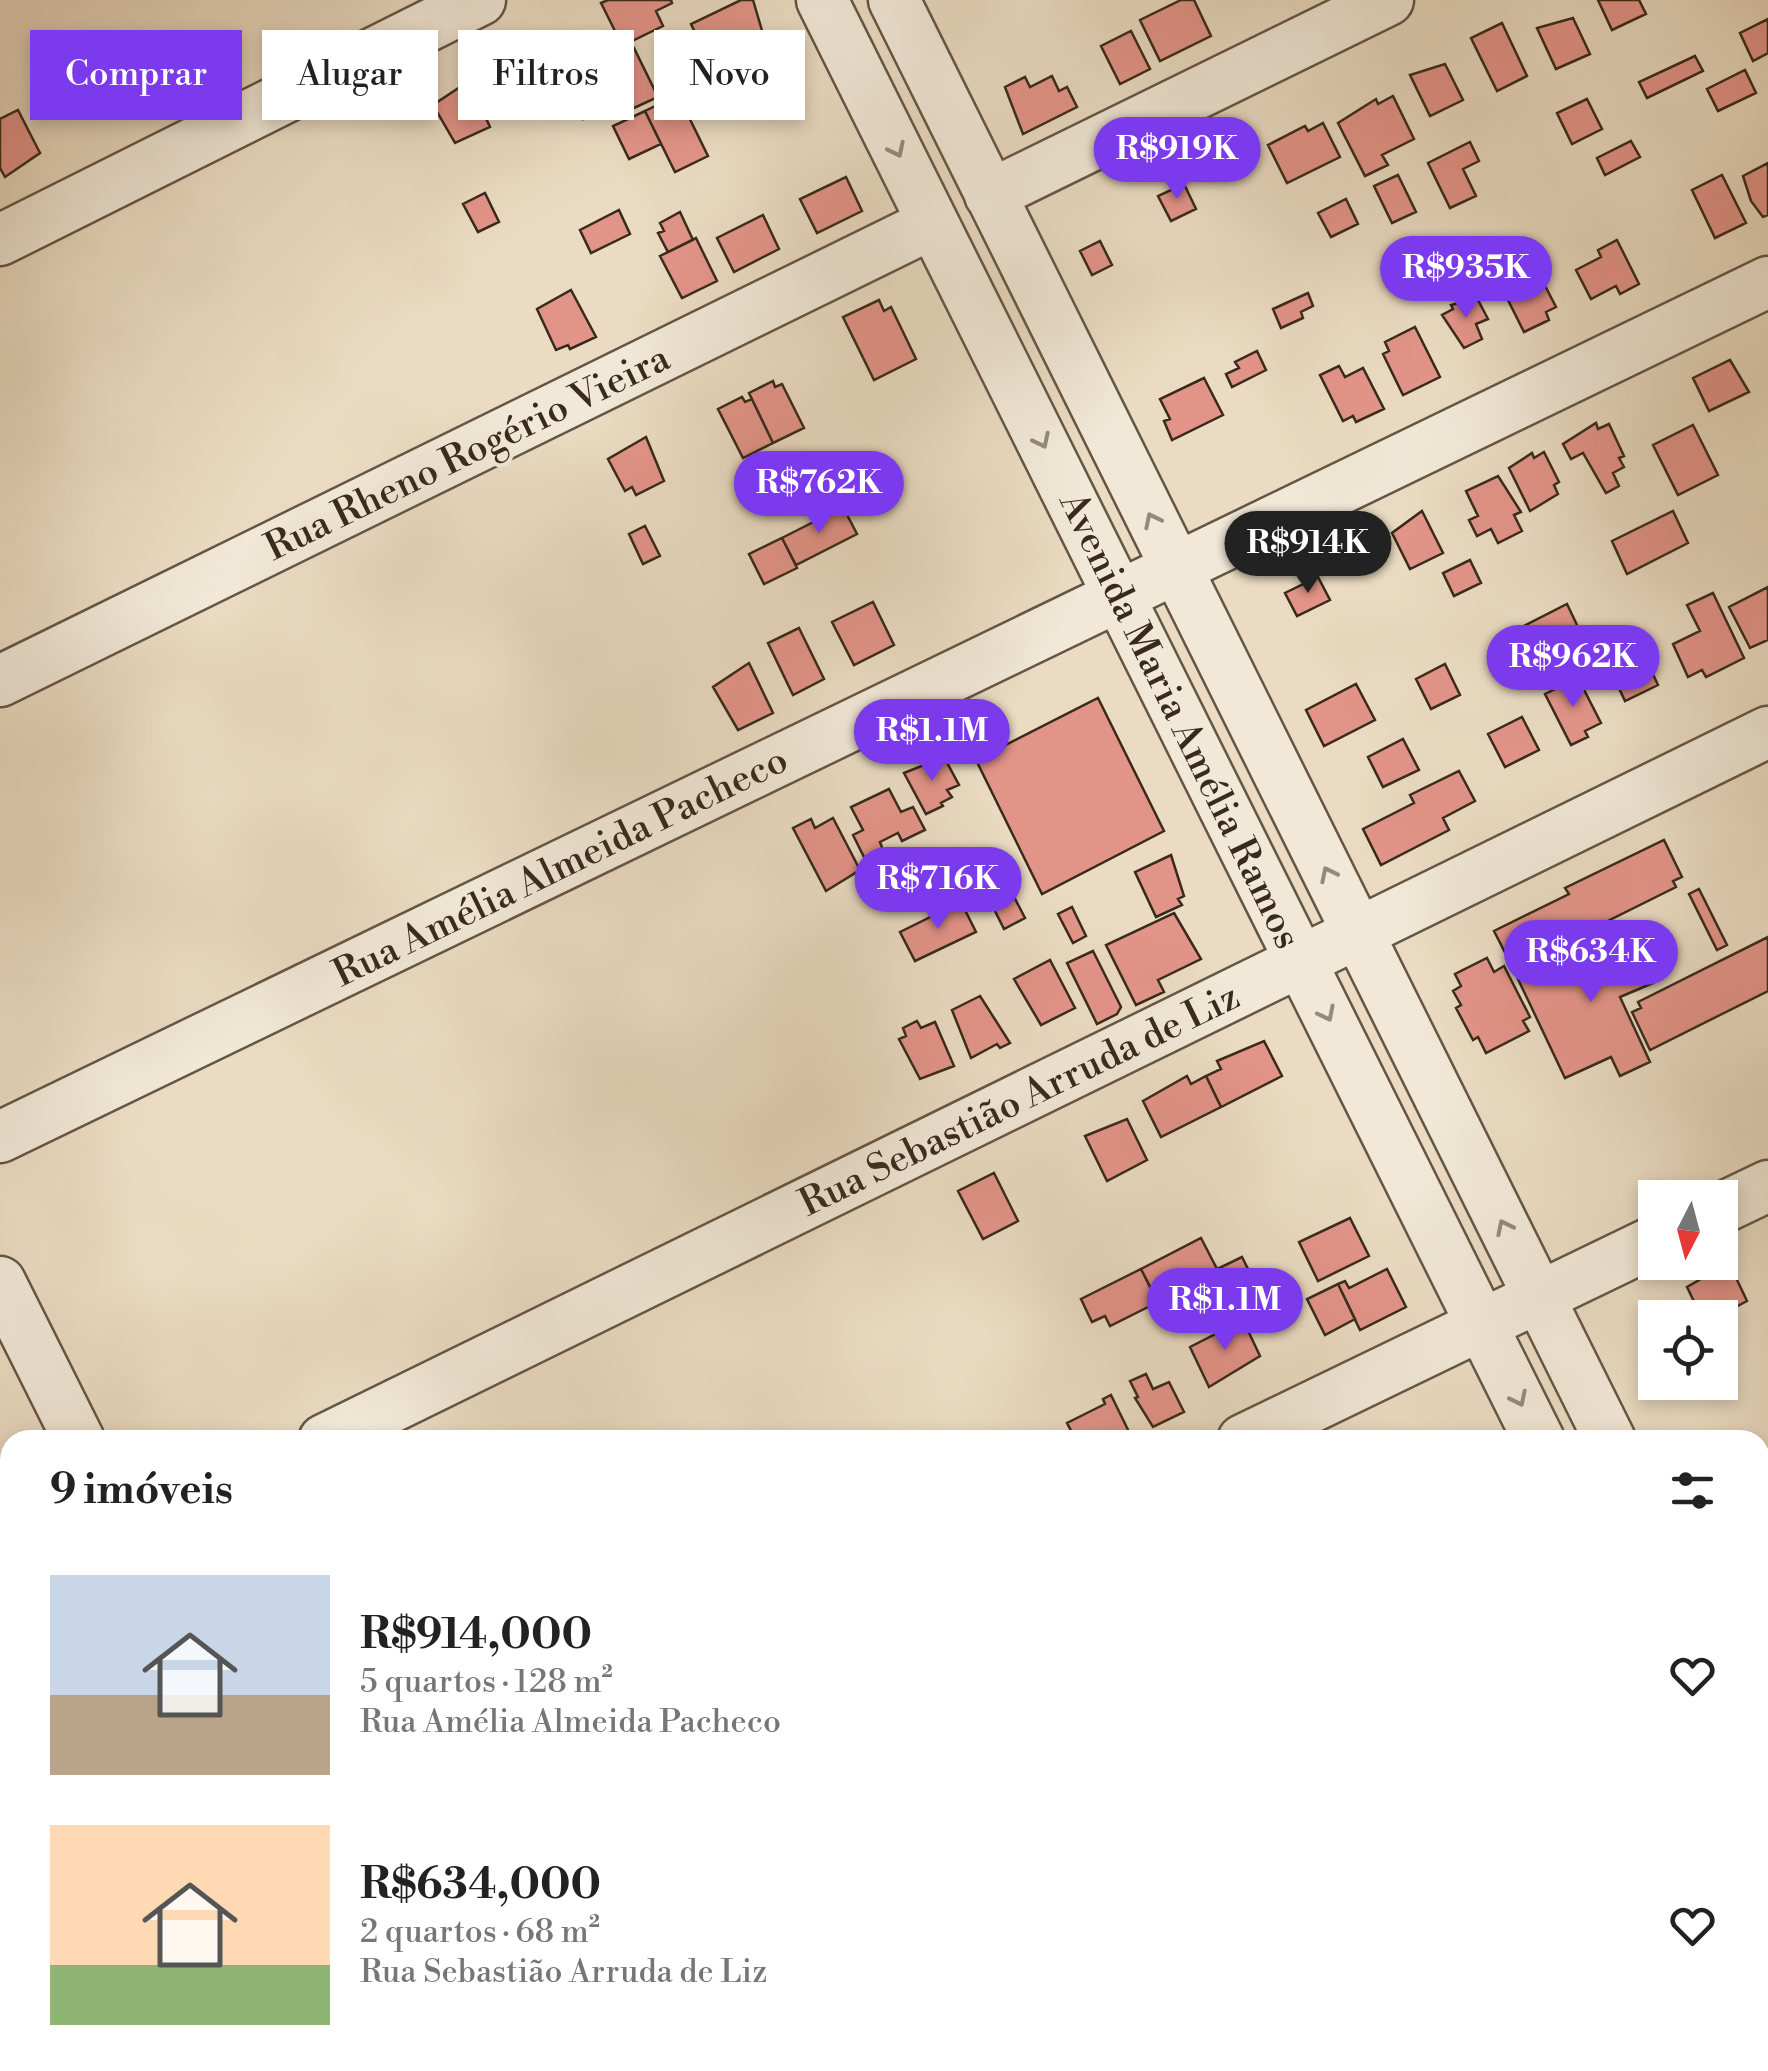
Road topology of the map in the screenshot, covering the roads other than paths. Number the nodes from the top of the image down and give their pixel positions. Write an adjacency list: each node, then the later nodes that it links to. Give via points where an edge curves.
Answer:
1 (480, 0): 7 (street)
2 (822, 0): 6 (street, Avenida Maria Amélia Ramos, one-way to 6)
3 (894, 0): 5 (street, Avenida Maria Amélia Ramos)
4 (1388, 0): 5 (street)
5 (990, 195): 9 (street, Avenida Maria Amélia Ramos, one-way to 5)
6 (933, 223): 10 (street, Avenida Maria Amélia Ramos, one-way to 10); 11 (street, Rua Rheno Rogério Vieira)
7 (0, 240)
8 (1768, 282): 9 (street, Rua Amélia Almeida Pacheco)
9 (1176, 568): 10 (street, Rua Amélia Almeida Pacheco); 13 (street, Avenida Maria Amélia Ramos, one-way to 9)
10 (1119, 596): 14 (street, Avenida Maria Amélia Ramos); 15 (street, Rua Amélia Almeida Pacheco)
11 (0, 681)
12 (1768, 732): 13 (street, Rua Sebastião Arruda de Liz)
13 (1358, 933): 14 (street, Rua Sebastião Arruda de Liz); 20 (street, Avenida Maria Amélia Ramos, one-way to 13)
14 (1300, 961): 21 (street, Avenida Maria Amélia Ramos, one-way to 21); 23 (street, Rua Sebastião Arruda de Liz)
15 (0, 1136)
16 (1768, 1186): 17 (street)
17 (1738, 1201)
18 (1638, 1249): 20 (street)
19 (0, 1282): 22 (street)
20 (1538, 1297): 21 (street); 26 (street, Avenida Maria Amélia Ramos)
21 (1482, 1324): 24 (street); 25 (street, Avenida Maria Amélia Ramos, one-way to 25)
22 (74, 1430)
23 (344, 1430)
24 (1264, 1430)
25 (1534, 1430)
26 (1605, 1430)

